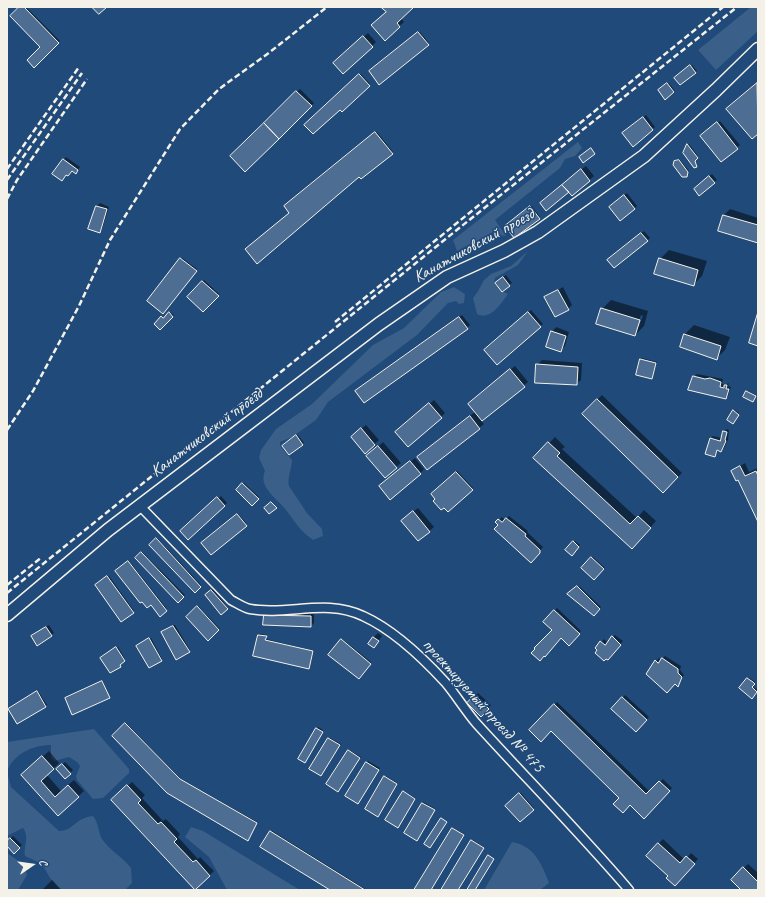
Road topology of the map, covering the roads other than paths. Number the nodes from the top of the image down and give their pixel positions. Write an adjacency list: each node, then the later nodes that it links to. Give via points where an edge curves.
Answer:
1 (758, 49): 2 (street, Канатчиковский проезд, via 685,119 632,164 538,232 447,277 427,290)
2 (140, 506): 3 (street, Канатчиковский проезд); 4 (street, проектируемый проезд № 475, via 231,600 248,609 262,611 342,608 365,616 400,640 445,683 475,721)
3 (7, 616)
4 (629, 890)

